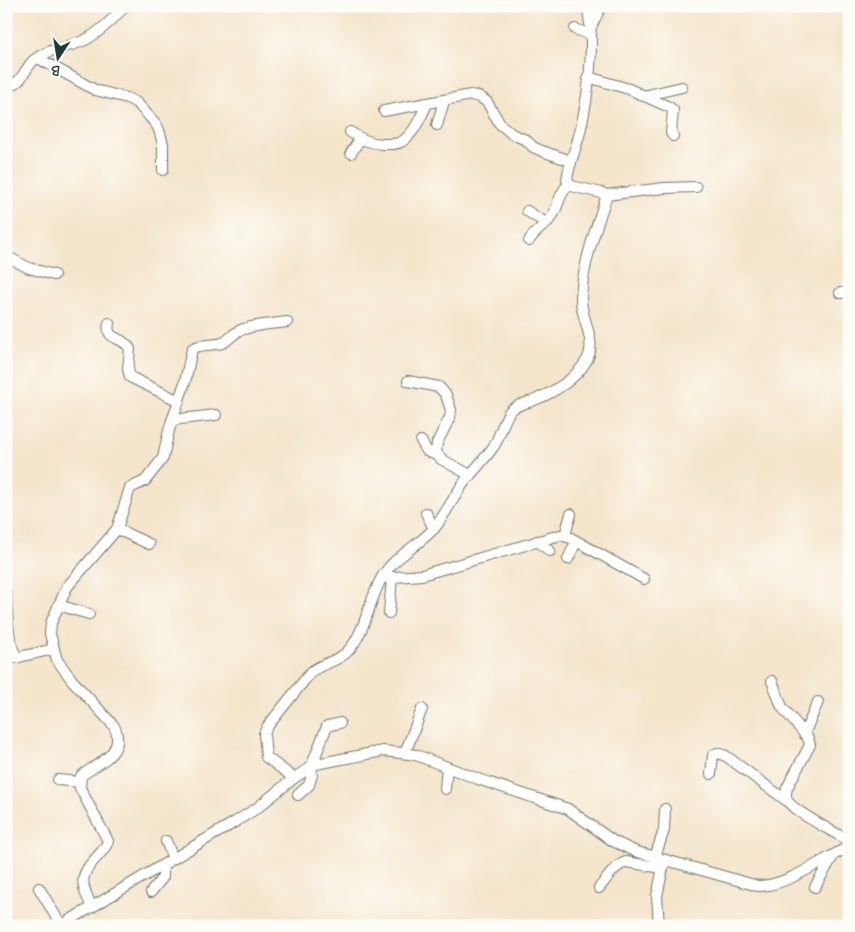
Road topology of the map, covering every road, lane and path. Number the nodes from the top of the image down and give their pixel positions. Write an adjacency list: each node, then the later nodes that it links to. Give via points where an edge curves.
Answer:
1 (125, 6): 6 (street, via 86,39)
2 (587, 6): 5 (street)
3 (601, 6): 5 (street)
4 (574, 29): 5 (street)
5 (591, 31): 7 (street)
6 (38, 58): 8 (street, via 19,82); 20 (street, via 95,90 137,103 159,130)
7 (588, 77): 10 (street); 19 (street, via 580,134)
8 (6, 86)
9 (682, 87): 10 (street)
10 (643, 96): 16 (street, via 673,110)
11 (444, 101): 12 (street); 14 (street); 19 (street, via 471,95 480,97 488,102 506,130 542,151)
12 (427, 104): 13 (street); 17 (street, via 414,129 402,142 371,143)
13 (384, 111)
14 (438, 125)
15 (350, 132): 17 (street)
16 (673, 136)
17 (360, 139): 18 (street)
18 (351, 153)
19 (572, 161): 21 (street, via 567,180)
20 (163, 170)
21 (569, 184): 23 (street); 25 (street)
22 (696, 187): 23 (street)
23 (606, 195): 37 (street, via 582,287 581,302 590,343 586,363 550,393 513,408 495,445)
24 (527, 211): 25 (street)
25 (546, 223): 26 (street, via 534,232)
26 (529, 241)
27 (6, 256): 28 (street, via 29,268)
28 (54, 274)
29 (288, 322): 32 (street, via 243,329 226,342 195,346)
30 (110, 323): 32 (street, via 109,335 124,341 130,349 130,376)
31 (408, 381): 36 (street, via 439,387 446,395 450,417 437,443)
32 (179, 401): 34 (street)
33 (216, 415): 34 (street)
34 (172, 420): 40 (street, via 163,458 145,481 130,488)
35 (421, 441): 36 (street, via 427,450)
36 (437, 455): 37 (street)
37 (470, 475): 41 (street)
38 (426, 513): 41 (street)
39 (571, 514): 42 (street)
40 (117, 529): 45 (street); 51 (street, via 67,587)
41 (434, 529): 48 (street, via 396,560)
42 (565, 535): 43 (street); 44 (street)
43 (537, 541): 46 (street); 48 (street, via 422,575)
44 (576, 542): 47 (street); 49 (street)
45 (149, 544)
46 (550, 551)
47 (568, 559)
48 (387, 577): 52 (street); 66 (street, via 354,644 339,659 311,672 267,726 264,734 266,757)
49 (644, 579)
50 (6, 594): 55 (street, via 12,647)
51 (58, 605): 53 (street); 54 (street, via 50,634)
52 (389, 613)
53 (89, 614)
54 (54, 649): 55 (street); 68 (street, via 57,660 72,680 117,732 112,753 81,776)
55 (19, 657): 56 (street)
56 (6, 660)
57 (772, 680): 61 (street, via 782,707)
58 (818, 702): 61 (street)
59 (422, 709): 62 (street)
60 (340, 723): 63 (street, via 327,726)
61 (804, 734): 71 (street, via 810,745 787,788)
62 (405, 753): 63 (street, via 383,751 328,760); 64 (street)
63 (311, 767): 66 (street); 70 (street, via 310,785)
64 (446, 767): 69 (street); 78 (street, via 568,809 625,848)
65 (711, 774): 71 (street, via 713,755 721,754)
66 (294, 778): 77 (street, via 257,808)
67 (58, 780): 68 (street)
68 (80, 782): 84 (street, via 80,788 108,841 83,875 84,889)
69 (445, 789)
70 (298, 796)
71 (787, 801): 74 (street)
72 (665, 810): 78 (street)
73 (166, 841): 77 (street)
74 (849, 841)
75 (849, 847): 76 (street)
76 (834, 855): 78 (street, via 766,886); 80 (street)
77 (173, 859): 79 (street)
78 (661, 862): 82 (street, via 621,864); 86 (street, via 657,896)
79 (163, 864): 83 (street, via 163,877); 84 (street)
80 (815, 887)
81 (39, 888): 85 (street)
82 (599, 888)
83 (152, 892)
84 (92, 907): 85 (street)
85 (61, 925)
86 (659, 926)

